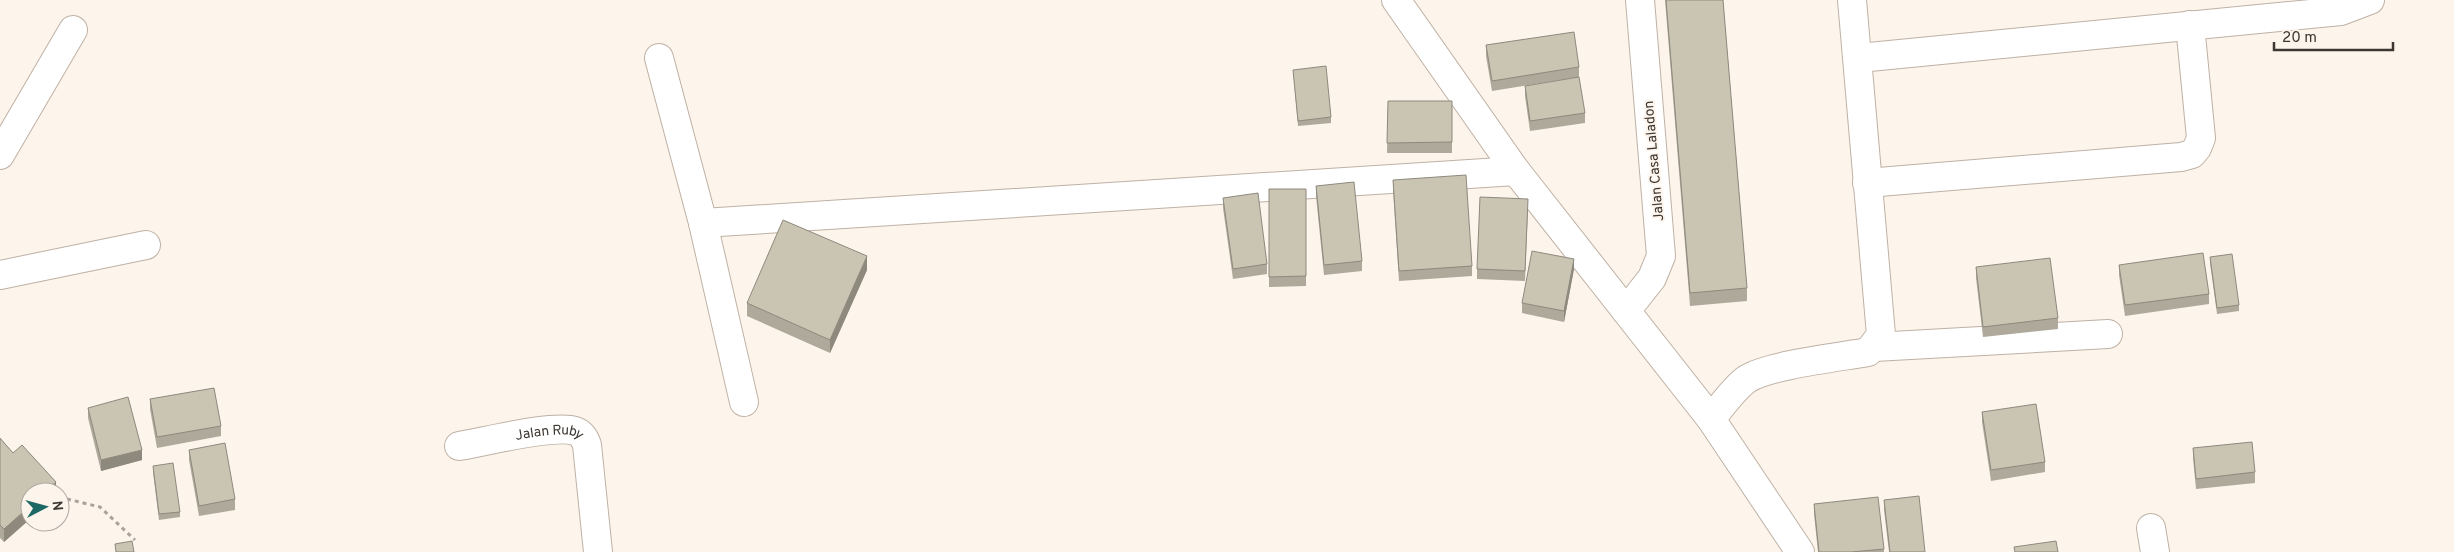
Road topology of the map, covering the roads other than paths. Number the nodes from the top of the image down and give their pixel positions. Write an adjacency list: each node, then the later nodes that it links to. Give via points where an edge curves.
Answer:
1 (1396, 0): 10 (street)
2 (1640, 0): 15 (street, Jalan Casa Laladon, via 1661,256 1652,278)
3 (1852, 0): 8 (street)
4 (2370, 0): 5 (street, via 2341,11)
5 (2190, 25): 8 (street); 11 (street, via 2201,138 2192,154)
6 (74, 30): 9 (street)
7 (659, 58): 12 (street)
8 (1859, 58): 11 (street)
9 (0, 155)
10 (1516, 171): 12 (street); 15 (street)
11 (1867, 183): 17 (street, via 1881,335)
12 (703, 223): 18 (street)
13 (146, 245): 14 (street)
14 (0, 275)
15 (1626, 311): 19 (street)
16 (2108, 334): 17 (street)
17 (1874, 347): 19 (street, via 1868,352 1773,370 1749,378)
18 (744, 402)
19 (1711, 419): 22 (street)
20 (459, 446): 21 (street, Jalan Ruby, via 553,430 576,431 587,445)
21 (598, 552)
22 (1800, 552)

